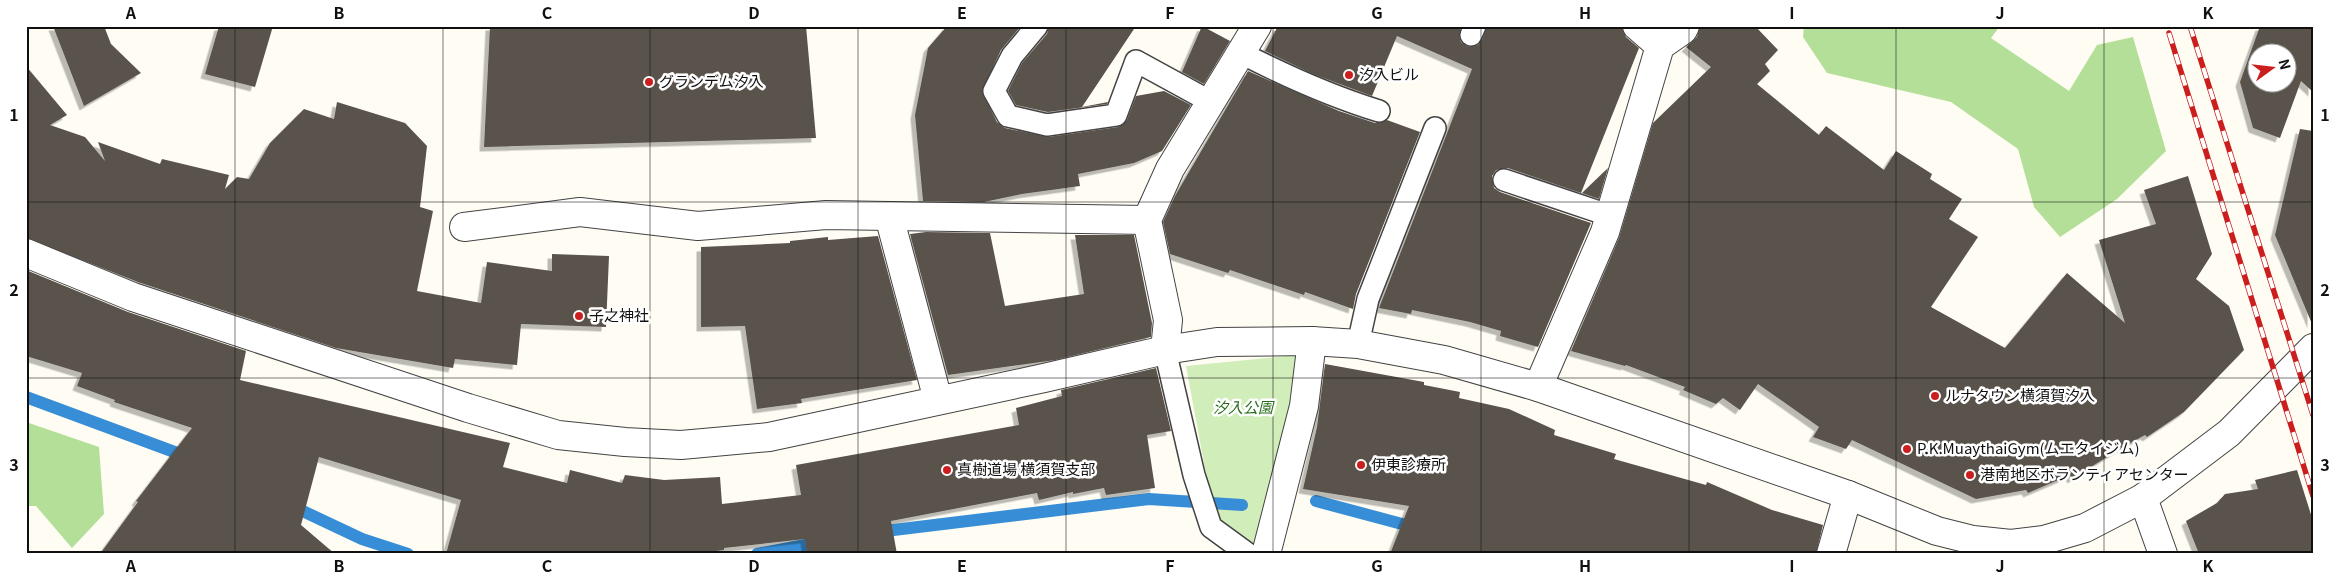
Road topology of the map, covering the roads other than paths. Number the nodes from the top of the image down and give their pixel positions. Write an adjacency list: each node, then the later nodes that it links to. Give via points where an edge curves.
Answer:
1 (1037, 26): 7 (lane, via 1012,56 994,92 1008,116 1047,125 1116,115 1136,61)
2 (1257, 26): 6 (street)
3 (1637, 26): 5 (street)
4 (1685, 26): 5 (street)
5 (1660, 46): 12 (street)
6 (1241, 53): 7 (street); 8 (lane, via 1338,99)
7 (1212, 102): 13 (street, via 1170,169)
8 (1379, 111)
9 (1435, 128): 17 (lane, via 1368,299)
10 (1504, 180): 12 (lane)
11 (889, 216): 13 (street); 14 (street, via 826,215 698,226 580,212); 21 (street)
12 (1611, 216): 20 (street)
13 (1147, 220): 19 (street, via 1168,320)
14 (464, 227)
15 (26, 253): 21 (street, via 133,297 558,435 681,445 769,437)
16 (1312, 341): 17 (street); 19 (street, via 1217,342); 24 (street, via 1304,406)
17 (1358, 344): 20 (street, via 1444,360)
18 (2313, 348): 23 (street, via 2229,433)
19 (1165, 350): 21 (street); 24 (lane, via 1194,475 1211,526)
20 (1538, 387): 22 (street)
21 (938, 400)
22 (1848, 495): 23 (street, via 1937,531 1973,540 2011,544 2044,540 2085,528); 25 (street)
23 (2143, 498): 26 (street)
24 (1265, 553)
25 (1831, 554)
26 (2163, 554)

